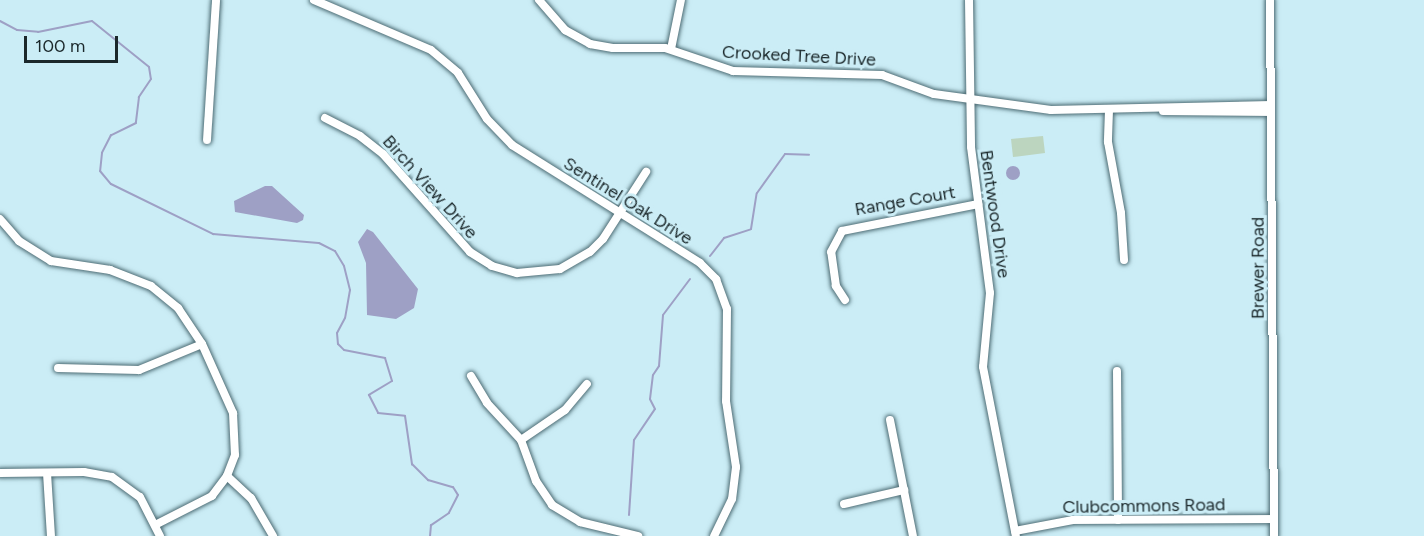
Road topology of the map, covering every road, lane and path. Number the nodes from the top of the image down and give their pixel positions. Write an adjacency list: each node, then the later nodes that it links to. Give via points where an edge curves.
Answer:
1 (216, 0): 12 (street)
2 (314, 0): 15 (street, Sentinel Oak Drive, via 431,50 458,73 504,138)
3 (539, 0): 7 (street, Crooked Tree Drive, via 566,30 590,44)
4 (681, 0): 7 (street)
5 (969, 0): 8 (street, Bentwood Drive)
6 (1270, 0): 9 (street, Brewer Road)
7 (671, 49): 8 (street, Crooked Tree Drive, via 733,71 882,75 934,94)
8 (970, 98): 10 (street, Crooked Tree Drive, via 1051,110); 14 (street, Bentwood Drive, via 970,147)
9 (1271, 109): 10 (street, Crooked Tree Drive); 31 (street, Brewer Road)
10 (1109, 110): 17 (street, via 1108,142 1121,213)
11 (325, 118): 15 (street, Birch View Drive, via 375,147 470,252 500,269 536,274 568,266 597,246)
12 (207, 140)
13 (646, 172): 15 (street, Birch View Drive)
14 (978, 204): 18 (street, Range Court, via 842,231 831,252 836,286); 34 (street, Bentwood Drive, via 990,293 983,367)
15 (620, 213): 39 (street, Sentinel Oak Drive, via 706,268 716,279 725,301 729,368 726,401 736,480 727,512)
16 (0, 219): 19 (street, via 19,241 51,261 110,270 151,286 178,308)
17 (1124, 260)
18 (845, 300)
19 (202, 344): 20 (street, via 139,370); 28 (street, via 236,427 235,455)
20 (58, 368)
21 (1117, 371): 32 (street)
22 (471, 376): 25 (street, via 487,403)
23 (587, 384): 25 (street, via 565,410)
24 (890, 420): 29 (street)
25 (521, 440): 38 (street, via 536,481 552,505 580,522)
26 (0, 473): 27 (street)
27 (46, 473): 33 (street, via 84,472 112,477 140,497); 35 (street)
28 (227, 476): 33 (street, via 201,504); 37 (street, via 250,498)
29 (904, 490): 30 (street); 40 (street)
30 (844, 504)
31 (1274, 519): 32 (street, Clubcommons Road); 41 (street, Brewer Road)
32 (1118, 520): 34 (street, Clubcommons Road, via 1059,521)
33 (156, 525): 36 (street)
34 (1016, 533)
35 (51, 536)
36 (160, 536)
37 (273, 536)
38 (638, 536)
39 (714, 536)
40 (913, 536)
41 (1274, 536)

